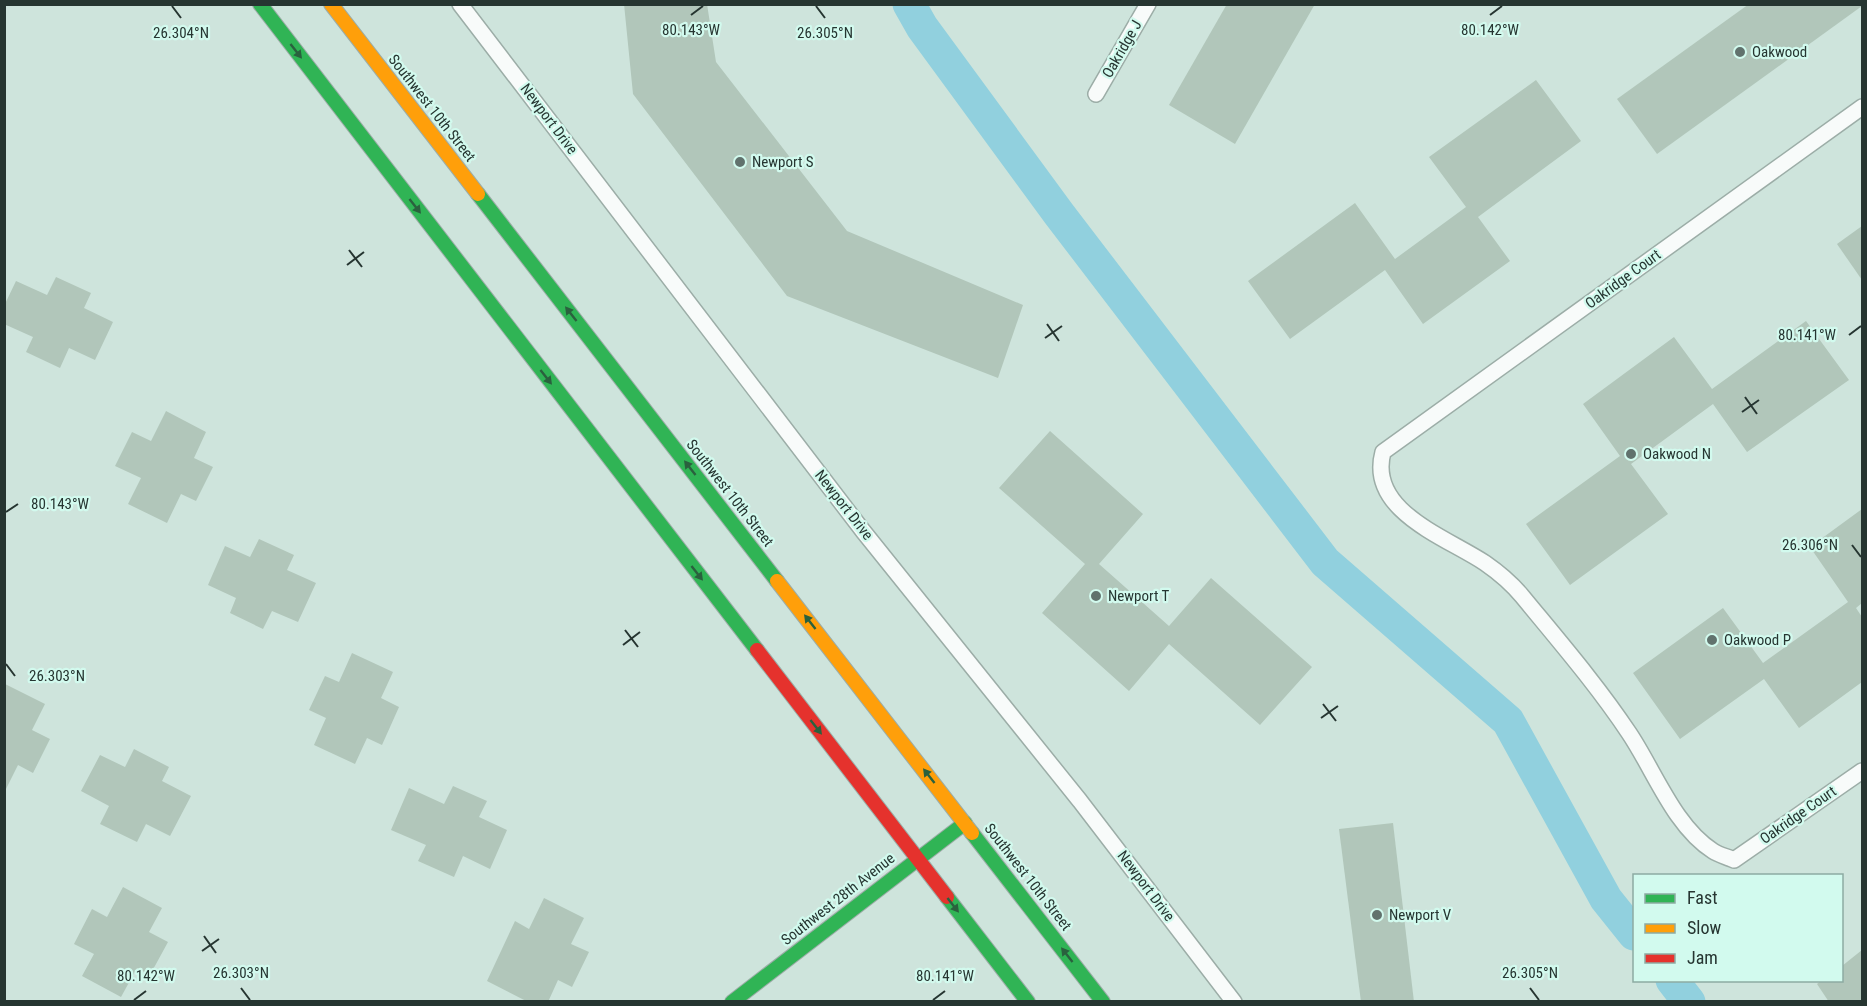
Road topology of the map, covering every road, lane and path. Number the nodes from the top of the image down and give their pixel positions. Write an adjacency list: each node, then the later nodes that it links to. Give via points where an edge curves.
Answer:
1 (260, 4): 9 (main road, one-way to 9)
2 (331, 4): 8 (main road, Southwest 10th Street, one-way to 2)
3 (460, 4): 13 (lane, Newport Drive, via 863,531 1080,801)
4 (1148, 4): 5 (lane, Oakridge J)
5 (1096, 94)
6 (1863, 107): 7 (lane, Oakridge Court, via 1383,452 1380,465 1384,486 1393,501 1417,524 1487,564 1517,590 1629,733 1683,824 1713,851 1734,860)
7 (1863, 771)
8 (965, 823): 9 (main road, Southwest 28th Avenue); 12 (main road, Southwest 10th Street, one-way to 8)
9 (917, 858): 10 (main road, Southwest 28th Avenue); 11 (main road, one-way to 11)
10 (739, 1000)
11 (1028, 1002)
12 (1102, 1002)
13 (1233, 1002)

